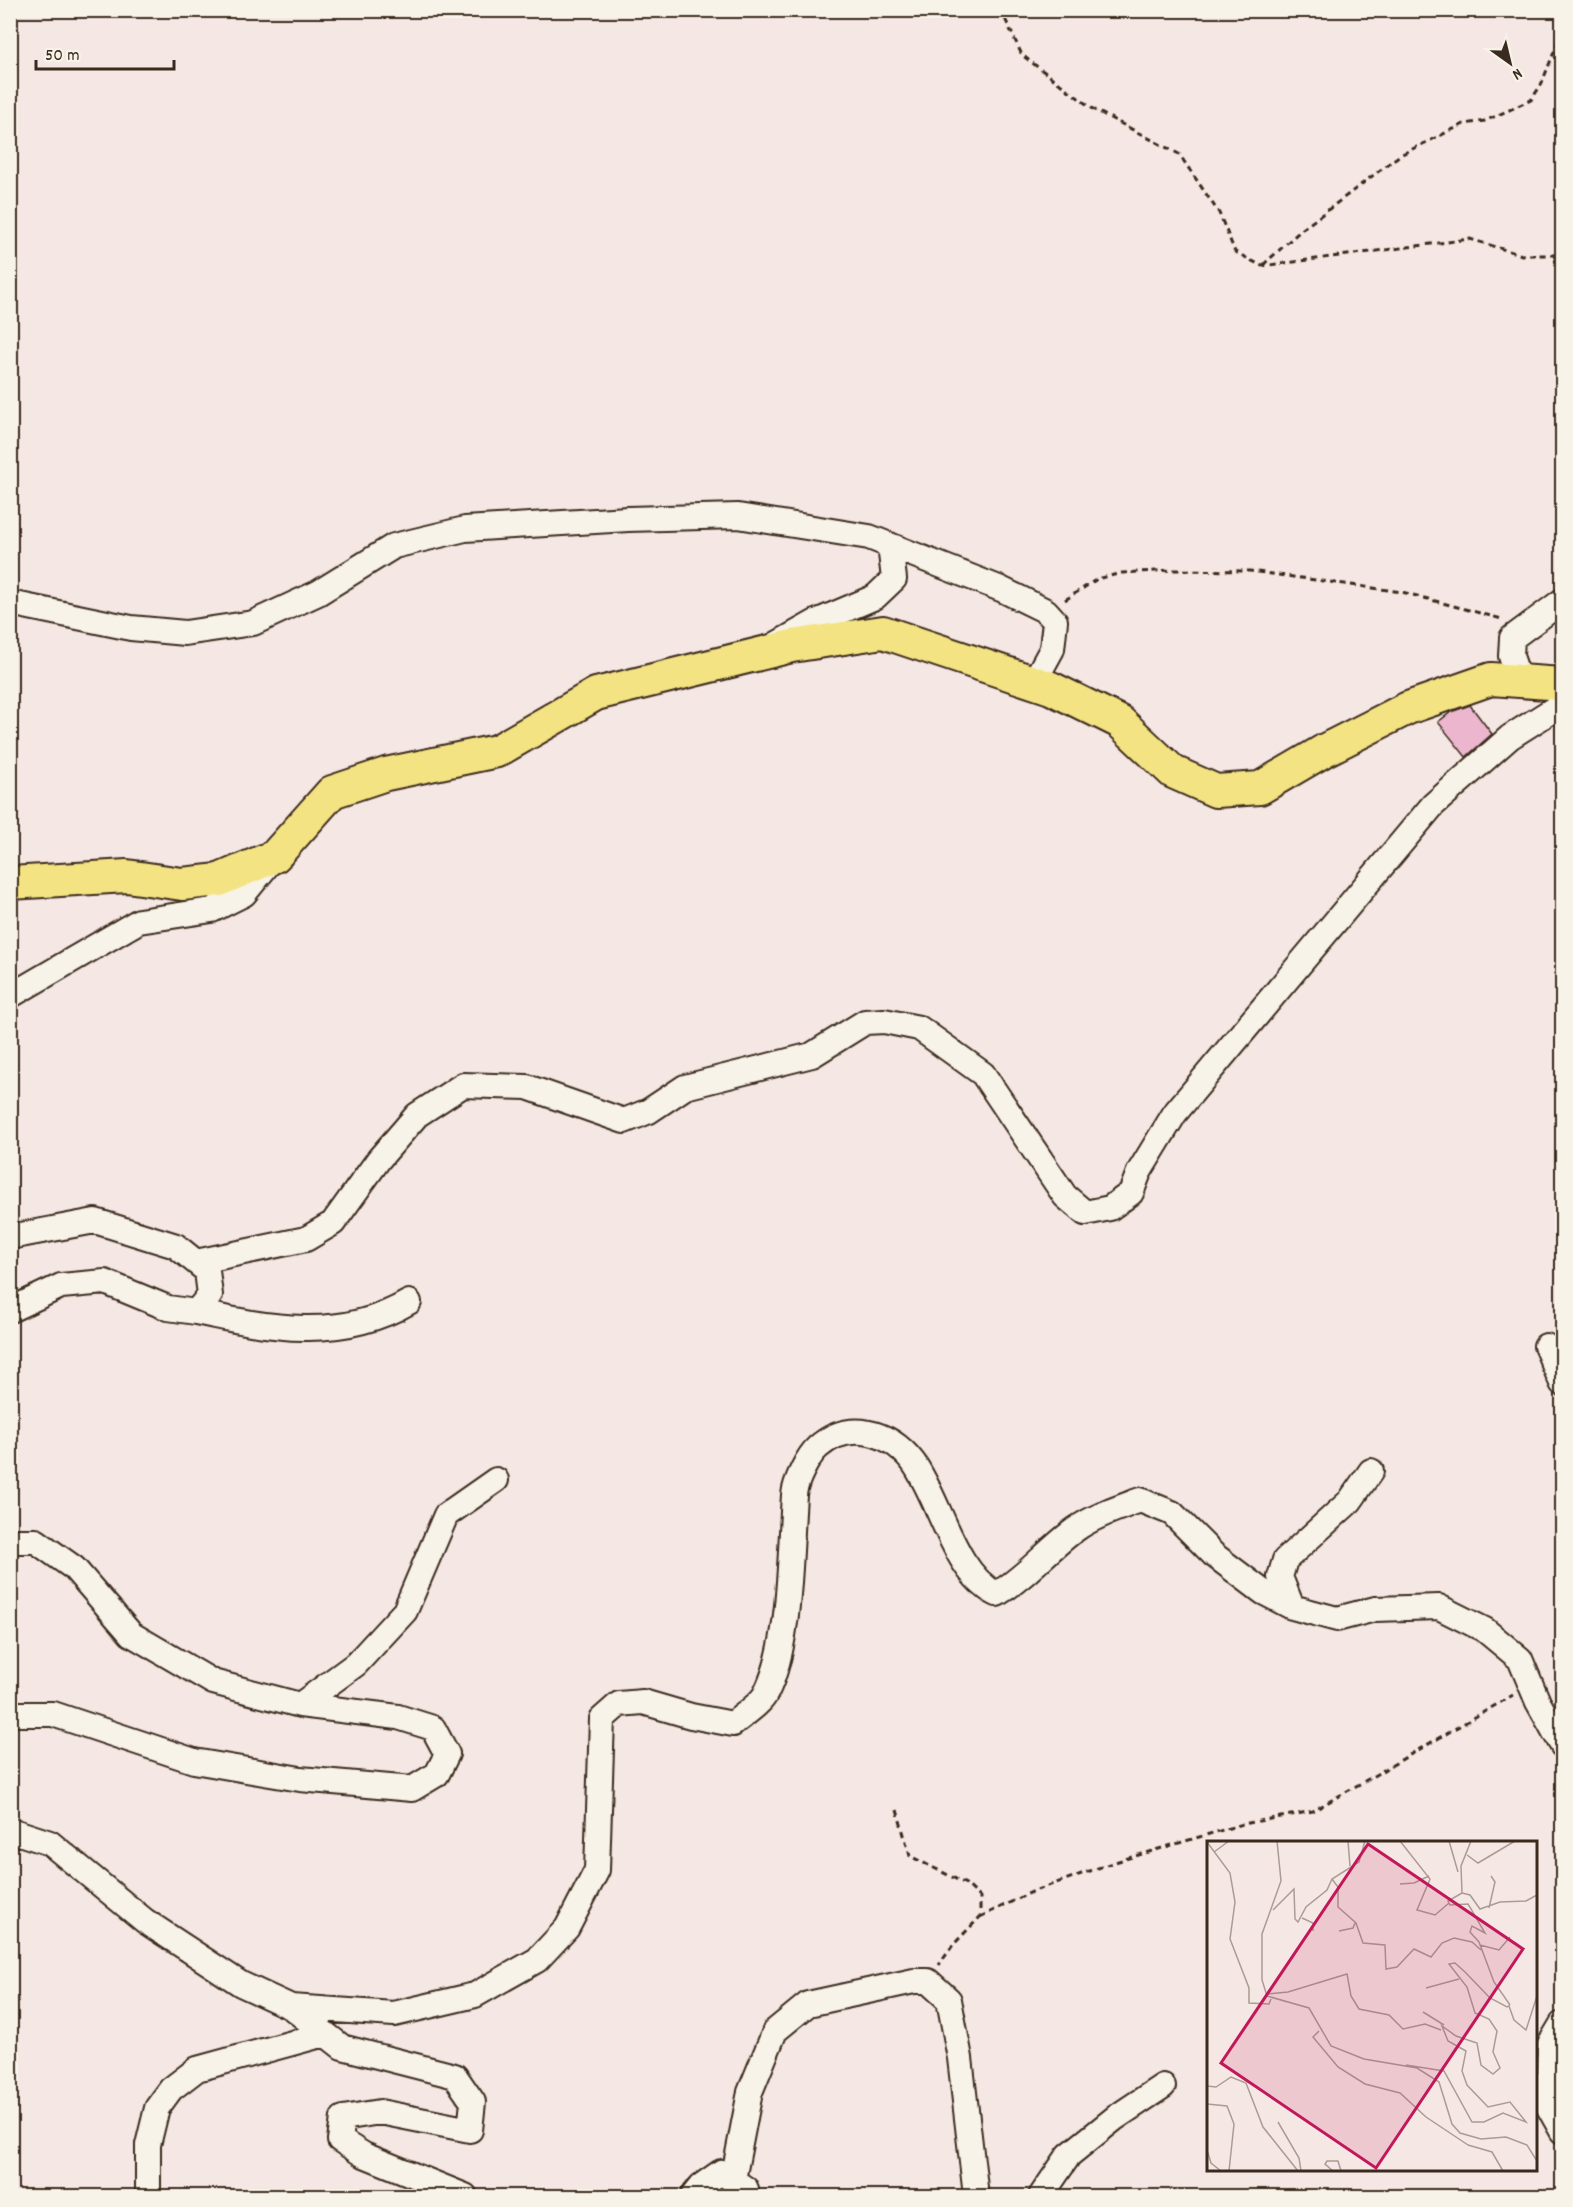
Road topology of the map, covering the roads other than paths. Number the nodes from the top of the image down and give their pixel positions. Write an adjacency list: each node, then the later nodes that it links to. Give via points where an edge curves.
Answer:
1 (890, 546): 3 (street, via 869,537 738,516 465,529 394,546 318,593 253,623 184,633 131,628); 4 (street, via 894,579 875,597 816,622); 6 (street, via 1046,611 1055,621 1052,649)
2 (1563, 601): 5 (street, via 1512,638 1511,656)
3 (10, 603)
4 (760, 654): 6 (main road, via 883,632); 9 (main road, via 596,694 497,751 386,774 332,792)
5 (1520, 680): 6 (main road, via 1491,679 1408,708 1260,788 1216,791 1173,772 1120,722); 7 (main road)
6 (1034, 682)
7 (1563, 684)
8 (1563, 704): 13 (street, via 1510,736 1433,805 1175,1113 1139,1172 1131,1193 1110,1208 1085,1213 1065,1196 983,1074 919,1028 884,1021 865,1022 812,1055 685,1087 649,1111 624,1121 527,1087 463,1085 417,1115 333,1223 306,1239)
9 (275, 856): 10 (main road, via 219,880 182,884 127,876); 11 (street, via 244,894 212,910 139,921)
10 (10, 883)
11 (10, 996)
12 (10, 1237): 13 (street, via 95,1221 176,1246)
13 (196, 1262): 16 (street, via 207,1272 210,1295)
14 (409, 1302): 16 (street, via 385,1316 350,1326 262,1327)
15 (10, 1310): 16 (street, via 61,1286 105,1282 168,1308)
16 (196, 1312)
17 (1546, 1346): 18 (street)
18 (1563, 1383)
19 (1371, 1471): 22 (street, via 1350,1501 1285,1560 1280,1576)
20 (496, 1480): 23 (street, via 446,1515 405,1611 356,1664)
21 (10, 1541): 23 (street, via 36,1541 74,1568 131,1634 213,1682)
22 (1292, 1606): 25 (street, via 1337,1619 1375,1609 1439,1607 1485,1629 1520,1659); 27 (street, via 1263,1592 1214,1555 1172,1513 1140,1500 1078,1527 1020,1580 998,1594 986,1589 964,1559 913,1462 885,1437 860,1430 837,1435 817,1448 795,1487 782,1650 766,1695 733,1724 643,1702 619,1704 602,1719 597,1870 567,1928 537,1960 475,1995 394,2014)
23 (300, 1705): 24 (street, via 398,1717 434,1728 447,1754 437,1774 412,1789 300,1779 194,1761 53,1714)
24 (10, 1714)
25 (1563, 1746)
26 (10, 1830): 27 (street, via 50,1843 145,1921 241,1984)
27 (291, 2007): 29 (street)
28 (1563, 2024): 31 (street, via 1550,2044 1548,2106)
29 (325, 2034): 33 (street, via 197,2069 171,2089 157,2108 148,2145); 34 (street, via 342,2047 455,2076 473,2102 470,2130 380,2112 343,2118 340,2140 364,2155)
30 (1163, 2086): 37 (street, via 1069,2154)
31 (1563, 2131)
32 (738, 2188): 35 (street, via 721,2172); 36 (street, via 750,2092 775,2031 808,2004 928,1981 949,2000)
33 (148, 2196)
34 (465, 2196)
35 (693, 2196)
36 (976, 2196)
37 (1041, 2196)

